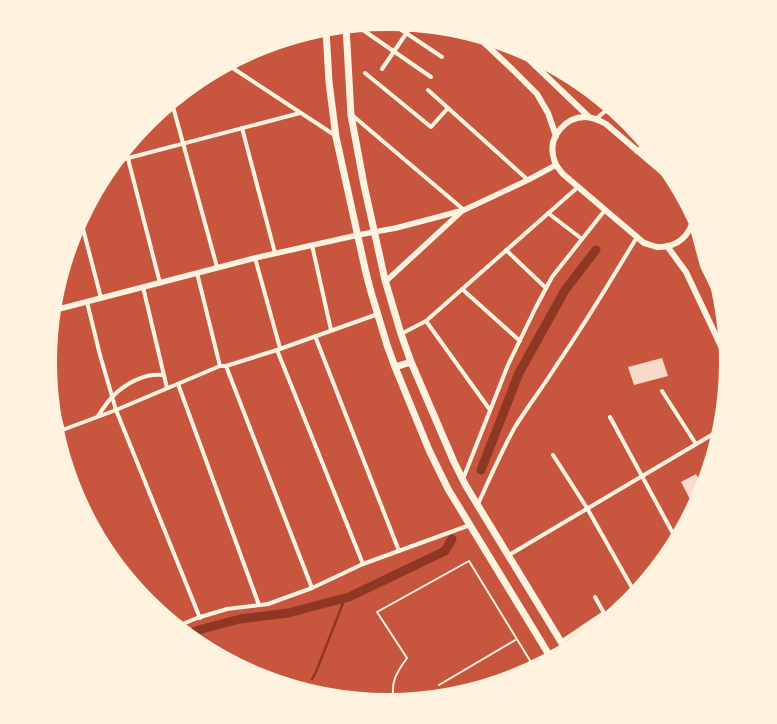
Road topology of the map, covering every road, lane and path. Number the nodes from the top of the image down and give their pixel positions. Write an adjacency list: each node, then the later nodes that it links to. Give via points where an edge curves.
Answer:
1 (365, 31): 7 (street)
2 (404, 31): 4 (street)
3 (346, 33): 19 (main road)
4 (407, 33): 7 (street); 8 (street)
5 (326, 36): 24 (main road)
6 (487, 45): 23 (main road, via 537,94 548,113)
7 (394, 51): 11 (street); 13 (street)
8 (442, 57)
9 (535, 64): 20 (main road)
10 (233, 69): 18 (street)
11 (382, 69)
12 (365, 73): 15 (street, via 431,126)
13 (431, 77)
14 (428, 90): 15 (street)
15 (448, 108): 31 (street)
16 (174, 109): 25 (street)
17 (606, 111): 21 (street)
18 (300, 113): 22 (street); 24 (street)
19 (352, 115): 33 (street); 38 (main road)
20 (589, 117): 21 (main road); 23 (main road, via 574,119 564,125)
21 (596, 119): 27 (main road, via 606,124)
22 (242, 128): 25 (street); 46 (street)
23 (556, 136): 29 (main road, via 552,155)
24 (336, 137): 39 (main road)
25 (184, 144): 28 (street); 48 (street)
26 (643, 149): 27 (main road)
27 (637, 151): 30 (main road)
28 (128, 158): 52 (street)
29 (556, 165): 31 (street); 32 (main road)
30 (656, 165)
31 (528, 180): 33 (street)
32 (578, 187): 34 (main road); 35 (street)
33 (464, 210): 38 (street, via 416,224); 51 (street)
34 (605, 210): 40 (main road); 41 (street)
35 (548, 213): 41 (street); 45 (street)
36 (691, 226): 44 (main road, via 682,239)
37 (84, 230): 56 (street)
38 (374, 232): 39 (street); 51 (main road)
39 (358, 235): 43 (street); 59 (main road)
40 (637, 237): 44 (main road, via 655,247); 86 (street, via 576,337 519,420)
41 (582, 239): 54 (street)
42 (699, 244): 50 (main road, via 703,266)
43 (312, 245): 46 (street); 61 (street)
44 (667, 246): 65 (main road, via 686,272)
45 (506, 250): 54 (street); 55 (street)
46 (275, 253): 47 (street)
47 (255, 258): 48 (street); 66 (street)
48 (217, 267): 49 (street)
49 (197, 273): 52 (street); 68 (street)
50 (710, 281)
51 (385, 282): 62 (main road)
52 (160, 283): 53 (street)
53 (143, 287): 56 (street); 71 (street)
54 (546, 288): 64 (street)
55 (462, 289): 60 (street); 64 (street)
56 (101, 298): 57 (street)
57 (87, 302): 58 (street); 75 (street)
58 (61, 309)
59 (378, 314): 61 (street); 70 (main road)
60 (426, 321): 62 (street); 77 (street)
61 (331, 330): 63 (street)
62 (401, 334): 67 (main road)
63 (315, 336): 66 (street); 90 (street)
64 (520, 341): 77 (street)
65 (720, 344)
66 (279, 349): 69 (street); 92 (street)
67 (412, 362): 70 (main road); 85 (main road)
68 (220, 366): 69 (street); 72 (street)
69 (226, 366): 93 (street)
70 (395, 367): 88 (main road, via 440,474)
71 (164, 375): 73 (street); 75 (street, via 146,376 130,382)
72 (178, 384): 73 (street); 96 (street)
73 (167, 388): 76 (street)
74 (662, 391): 82 (street)
75 (112, 397): 76 (street); 78 (street)
76 (116, 410): 78 (street); 97 (street)
77 (490, 410): 85 (street)
78 (97, 417): 80 (street)
79 (610, 417): 84 (street)
80 (64, 429)
81 (712, 435): 82 (street)
82 (696, 444): 84 (street)
83 (553, 455): 87 (street)
84 (642, 476): 87 (street); 89 (street)
85 (463, 479): 86 (main road)
86 (478, 504): 91 (main road)
87 (587, 508): 91 (street); 94 (street)
88 (470, 525): 90 (street); 102 (main road)
89 (673, 533)
90 (399, 551): 92 (street)
91 (509, 555): 100 (main road)
92 (364, 564): 93 (street)
93 (312, 588): 96 (street)
94 (632, 588)
95 (594, 597): 100 (street, via 604,613)
96 (259, 605): 97 (street, via 227,609)
97 (200, 618): 98 (street)
98 (184, 624)
99 (517, 639): 103 (lane); 104 (lane); 105 (lane, via 469,561 377,612 407,658 396,675)
100 (561, 642): 101 (main road)
101 (563, 645)
102 (548, 653)
103 (531, 662)
104 (439, 685)
105 (394, 694)

